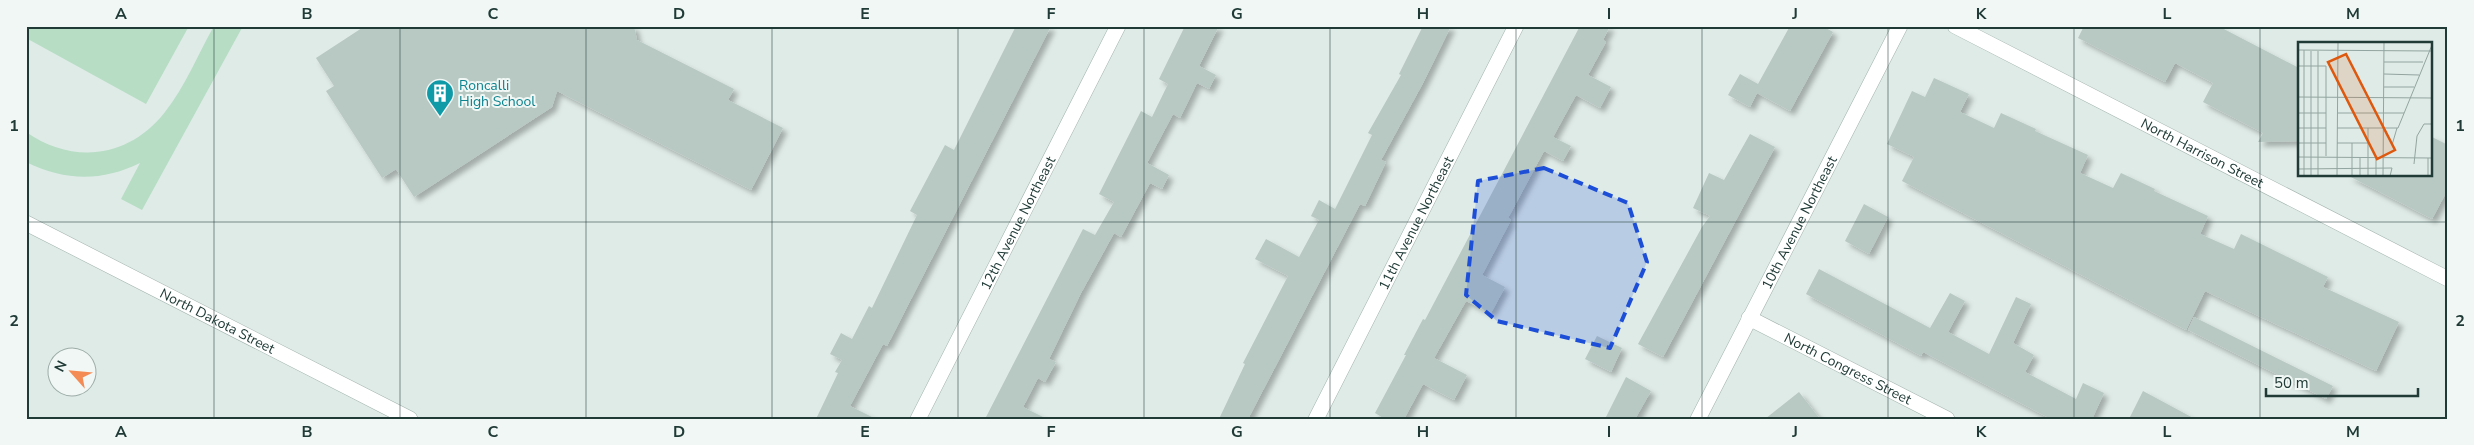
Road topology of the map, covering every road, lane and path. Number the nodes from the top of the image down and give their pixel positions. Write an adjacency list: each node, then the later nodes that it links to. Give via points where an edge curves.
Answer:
1 (1118, 26): 9 (street, 12th Avenue Northeast)
2 (1516, 26): 10 (street, 11th Avenue Northeast)
3 (1900, 26): 7 (street, 10th Avenue Northeast)
4 (1956, 26): 6 (street, North Harrison Street)
5 (26, 223): 8 (street, North Dakota Street)
6 (2448, 279)
7 (1749, 318): 11 (street, 10th Avenue Northeast); 12 (street, North Congress Street)
8 (410, 419)
9 (918, 419)
10 (1316, 419)
11 (1698, 419)
12 (1947, 419)

